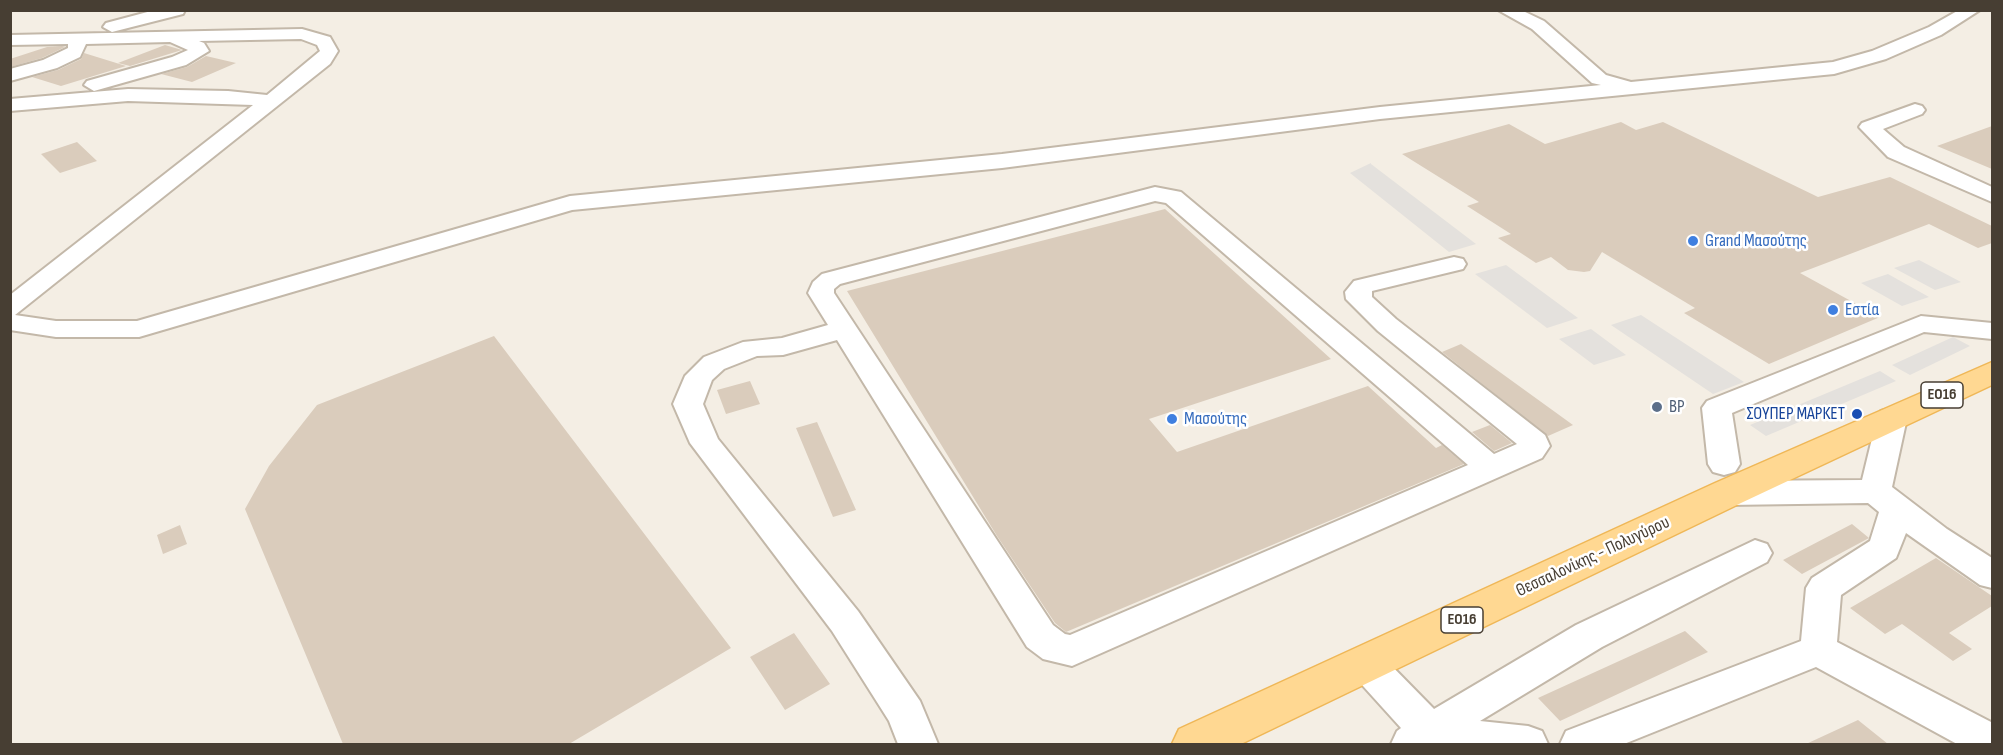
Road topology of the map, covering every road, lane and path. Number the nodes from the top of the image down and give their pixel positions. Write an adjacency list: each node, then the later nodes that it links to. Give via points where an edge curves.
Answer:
1 (177, 10): 5 (street)
2 (1506, 10): 8 (street, via 1538,25 1599,79)
3 (1971, 10): 8 (street, via 1898,47 1834,68)
4 (155, 37): 5 (street); 9 (street, via 198,47 200,51); 10 (street, via 302,34 317,37 328,45 323,60)
5 (69, 39): 6 (street); 7 (street, via 77,48 74,53)
6 (10, 40)
7 (10, 75)
8 (1631, 87): 16 (street, via 1380,113 1002,161 570,203 139,329 56,329)
9 (53, 100): 10 (street, via 128,95); 11 (street)
10 (269, 101): 15 (street)
11 (10, 105)
12 (1915, 110): 13 (street, via 1869,127 1896,152)
13 (1992, 195)
14 (1454, 264): 17 (street, via 1363,286 1358,292 1359,299)
15 (10, 308)
16 (10, 322)
17 (1387, 325): 20 (street); 23 (street, via 1534,442 1531,450)
18 (844, 329): 20 (street, via 821,293 822,286 831,279 1155,194 1173,197); 23 (street, via 1040,636 1056,648 1072,651); 31 (street, via 783,346 753,348 714,363 699,376 688,404 705,443 845,621 906,713)
19 (1992, 331): 24 (street, via 1921,324 1717,408)
20 (1341, 341): 23 (street)
21 (1992, 372): 22 (main road, Θεσσαλονίκης - Πολυγύρου / ΕΟ16)
22 (1892, 418): 24 (main road, Θεσσαλονίκης - Πολυγύρου / ΕΟ16); 25 (street)
23 (1491, 468)
24 (1726, 479): 25 (street); 29 (main road, Θεσσαλονίκης - Πολυγύρου / ΕΟ16)
25 (1886, 499): 27 (street, via 1935,538); 28 (street, via 1884,549 1824,588)
26 (1755, 552): 30 (street, via 1589,636)
27 (1992, 575)
28 (1818, 650): 34 (street); 35 (street)
29 (1367, 665): 30 (street); 32 (main road, Θεσσαλονίκης - Πολυγύρου / ΕΟ16)
30 (1421, 738): 33 (street)
31 (918, 744)
32 (1195, 744)
33 (1528, 744)
34 (1581, 744)
35 (1989, 744)

